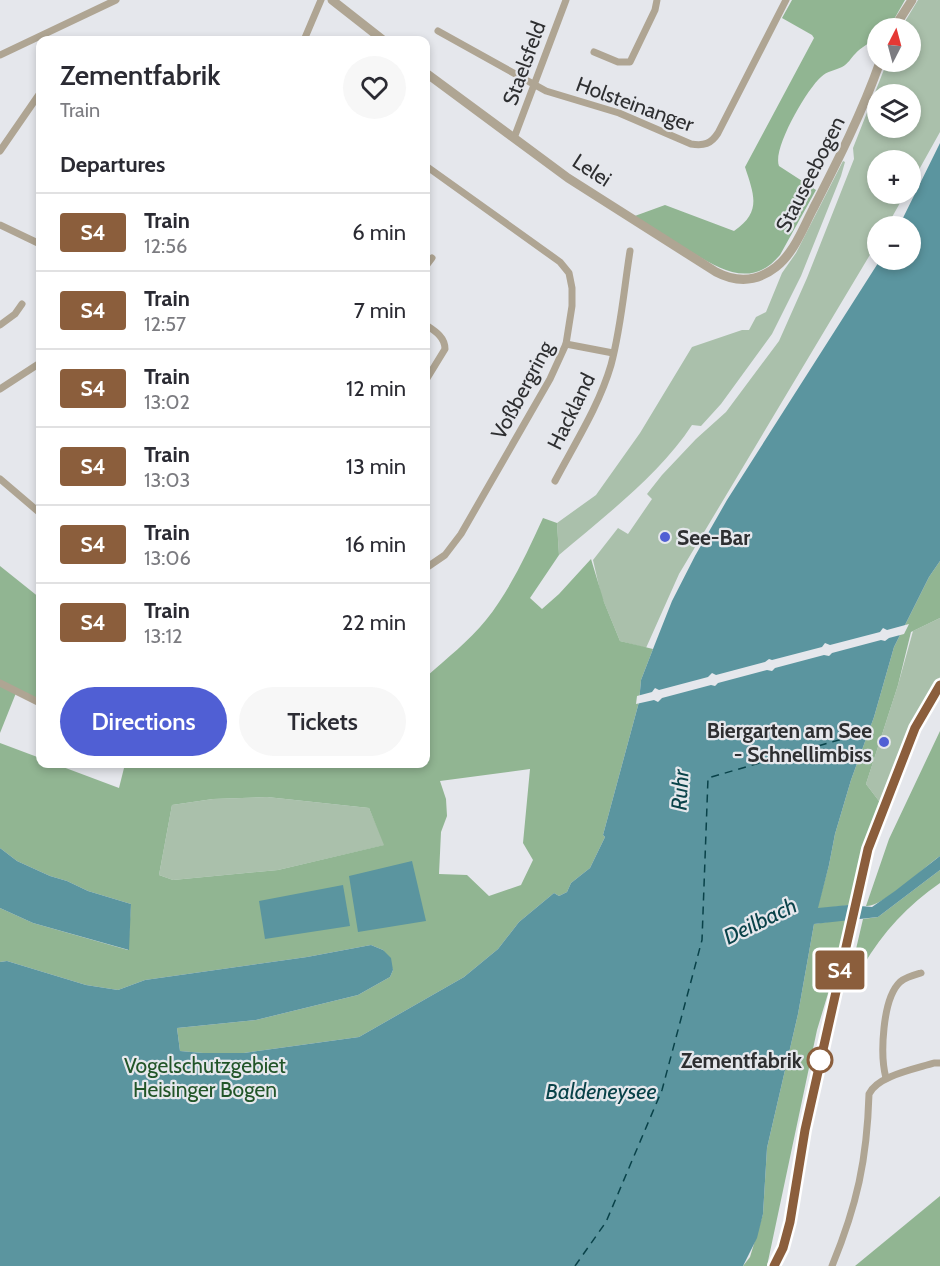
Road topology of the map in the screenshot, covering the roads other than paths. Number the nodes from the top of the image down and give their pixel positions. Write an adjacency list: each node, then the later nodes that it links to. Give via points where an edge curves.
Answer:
1 (116, 0): 10 (street)
2 (321, 0): 11 (street)
3 (332, 0): 12 (street)
4 (566, 0): 18 (street, Staelsfeld)
5 (657, 0): 14 (street, via 630,62 618,62)
6 (786, 0): 18 (street, Holsteinanger, via 709,144 691,144 619,113)
7 (912, 0): 8 (street)
8 (900, 18)
9 (438, 31): 18 (street, Holsteinanger)
10 (40, 36)
11 (306, 36)
12 (379, 36)
13 (36, 38): 15 (street)
14 (594, 52)
15 (0, 55)
16 (876, 72): 28 (street, Stauseebogen, via 859,118 790,252 771,271)
17 (430, 76): 20 (street, Lelei)
18 (534, 85): 20 (street, Staelsfeld)
19 (36, 99): 21 (street)
20 (514, 138): 28 (street, Lelei, via 568,178 701,263 724,276)
21 (0, 151)
22 (430, 169): 32 (street, Voßbergring, via 566,267 573,296)
23 (0, 225): 24 (street)
24 (36, 242)
25 (630, 251): 33 (street, Hackland)
26 (432, 258): 27 (street)
27 (430, 261)
28 (747, 280)
29 (22, 304): 30 (street)
30 (0, 325)
31 (430, 328): 35 (street, via 445,343)
32 (566, 344): 33 (street, Hackland); 40 (street, Voßbergring, via 550,380 461,534 445,555)
33 (613, 353): 38 (street, Hackland, via 596,406)
34 (36, 366): 36 (street)
35 (430, 373)
36 (0, 389)
37 (0, 479): 39 (street)
38 (555, 481)
39 (36, 510)
40 (430, 565)
41 (0, 682): 42 (street)
42 (36, 701)
43 (921, 973): 45 (street, via 901,981 888,1007 883,1038)
44 (940, 1063): 45 (street)
45 (886, 1078): 46 (street, via 875,1084 869,1094 862,1174 854,1210)
46 (832, 1266)

